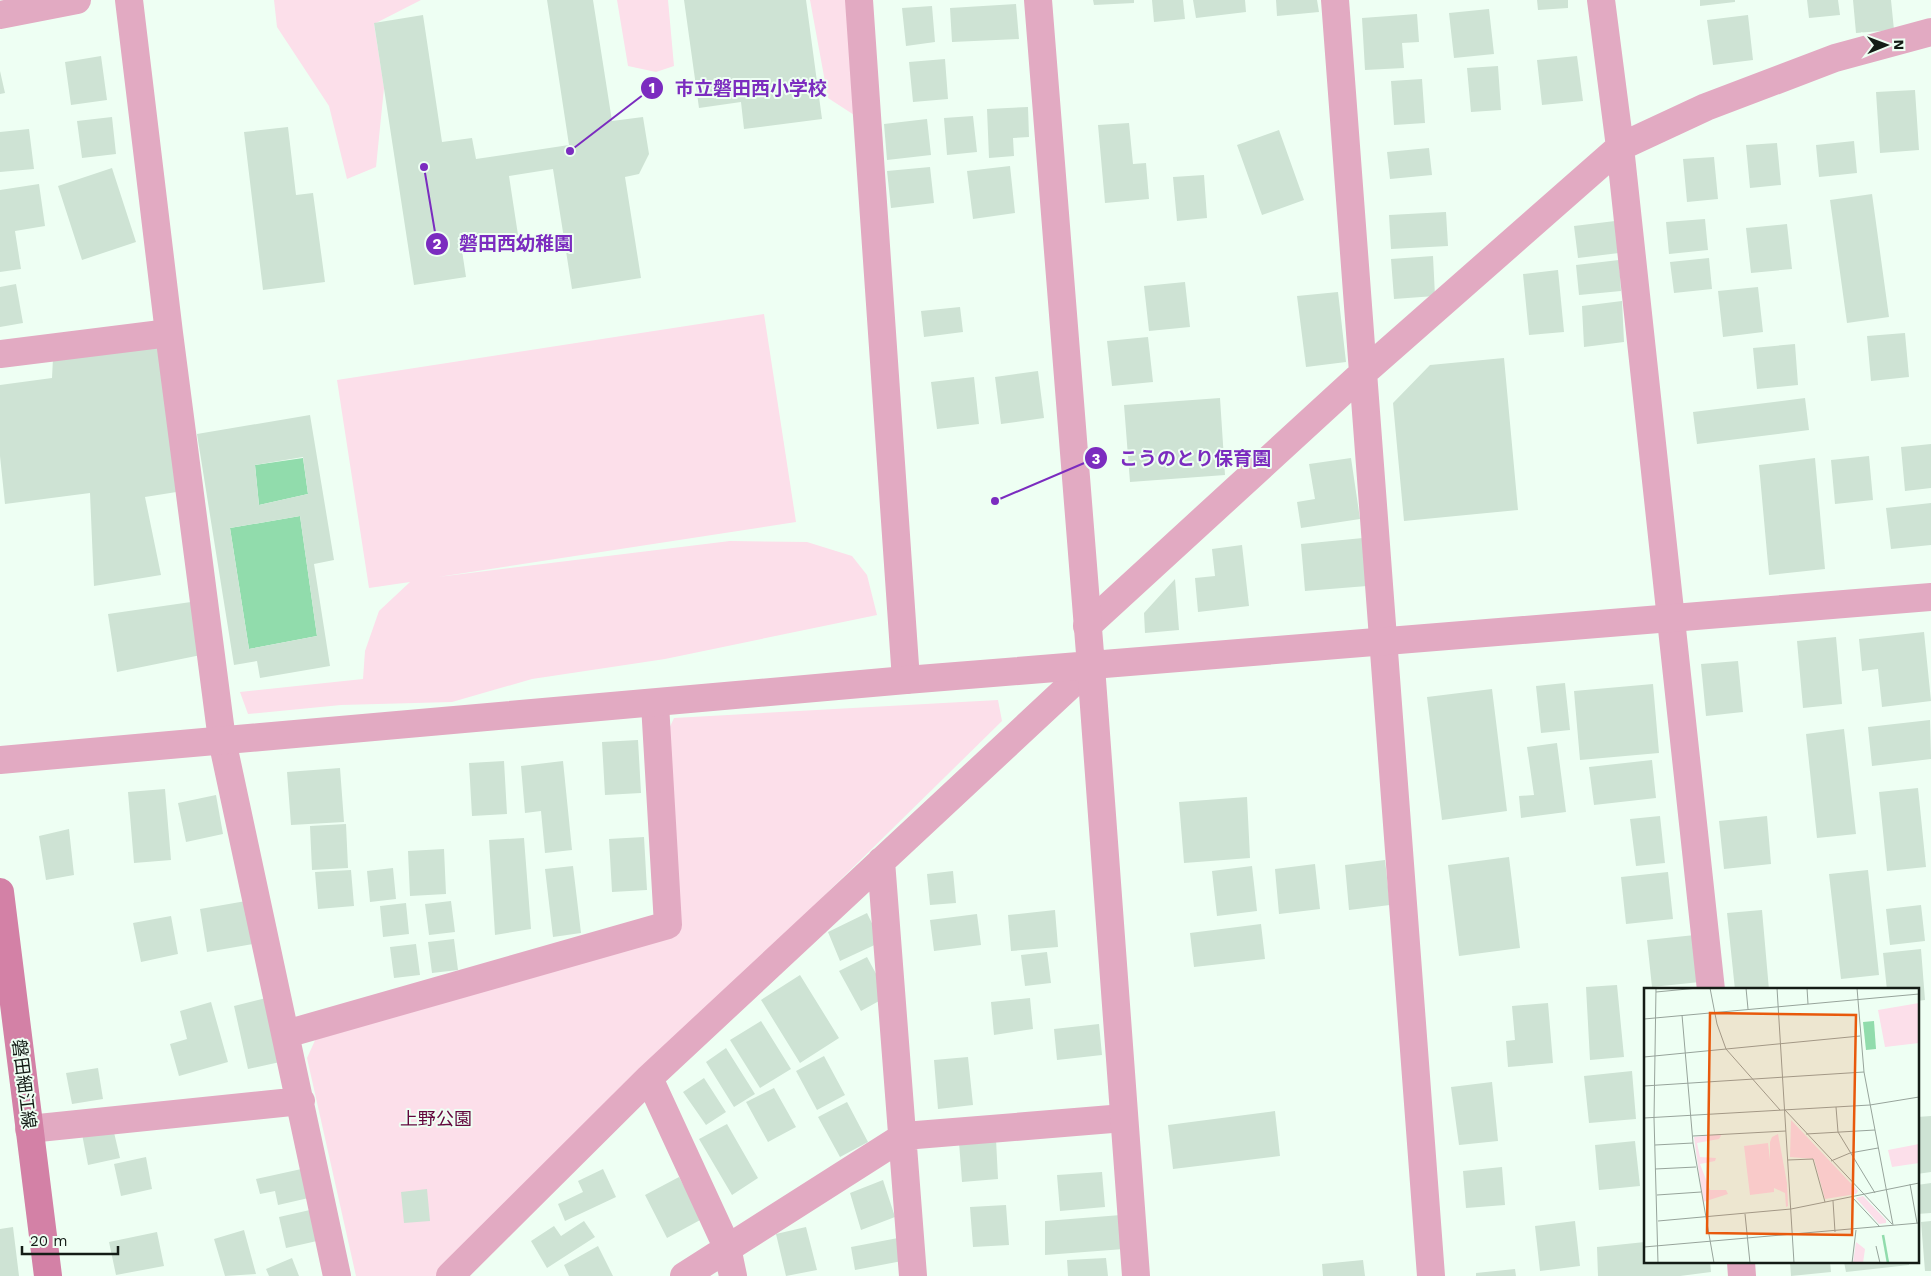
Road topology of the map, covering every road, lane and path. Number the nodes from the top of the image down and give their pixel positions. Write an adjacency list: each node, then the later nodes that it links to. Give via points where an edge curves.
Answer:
1 (77, 0): 7 (street)
2 (129, 0): 10 (street)
3 (859, 0): 18 (street)
4 (1038, 0): 15 (street)
5 (1335, 0): 12 (street)
6 (1601, 0): 9 (street)
7 (0, 15)
8 (1931, 32): 9 (street, via 1834,58 1706,107)
9 (1620, 147): 12 (street); 14 (street)
10 (169, 333): 11 (street); 20 (street)
11 (0, 354)
12 (1363, 373): 15 (street); 16 (street)
13 (1931, 597): 14 (street)
14 (1669, 618): 16 (street); 24 (street)
15 (1087, 626): 17 (street)
16 (1384, 640): 17 (street); 39 (street)
17 (1091, 666): 18 (street); 22 (street); 28 (street)
18 (906, 680): 19 (street)
19 (655, 704): 20 (street); 25 (street, via 668,925)
20 (222, 740): 21 (street); 25 (street)
21 (0, 760)
22 (881, 861): 26 (street); 30 (street)
23 (0, 892): 29 (main road, 磐田細江線)
24 (1711, 988)
25 (286, 1034): 27 (street)
26 (649, 1078): 31 (street); 34 (street)
27 (301, 1101): 29 (street); 32 (street)
28 (1124, 1118): 30 (street); 38 (street)
29 (29, 1129): 33 (main road, 磐田細江線)
30 (904, 1136): 31 (street); 37 (street)
31 (726, 1247): 35 (street); 36 (street)
32 (334, 1274)
33 (48, 1276)
34 (450, 1276)
35 (684, 1276)
36 (733, 1276)
37 (913, 1276)
38 (1136, 1276)
39 (1431, 1276)

